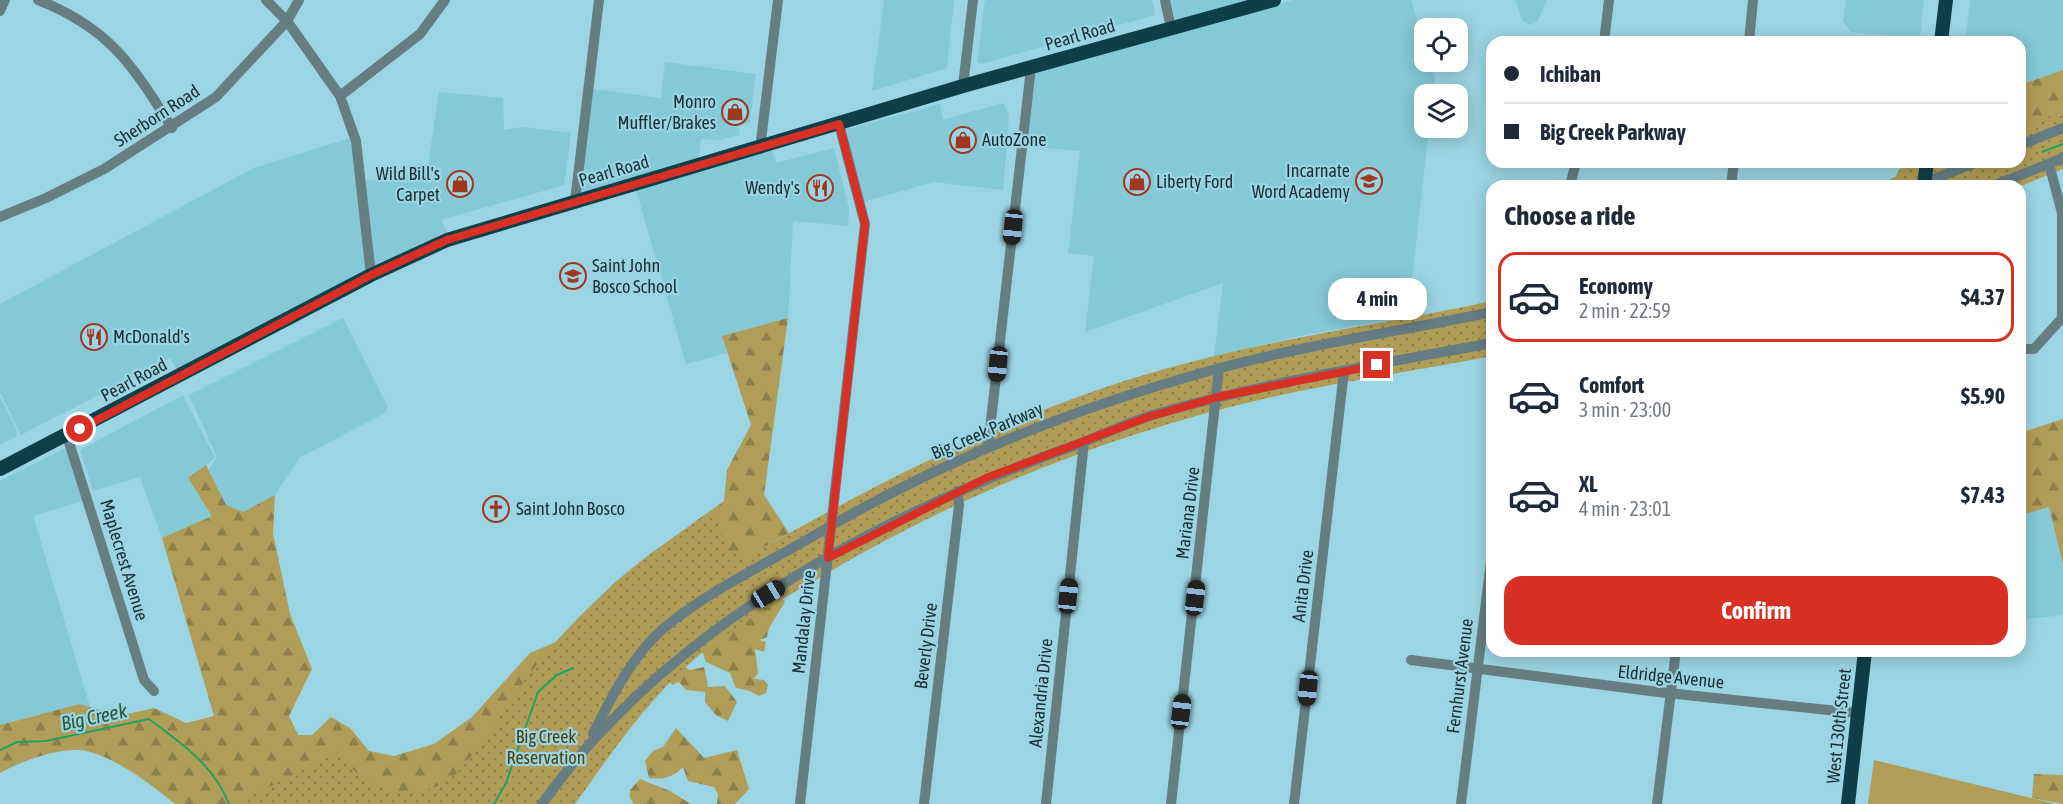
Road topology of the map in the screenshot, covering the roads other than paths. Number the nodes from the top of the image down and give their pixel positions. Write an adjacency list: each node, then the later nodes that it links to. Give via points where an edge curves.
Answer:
1 (5, 0): 14 (street)
2 (38, 0): 24 (street, via 71,13 114,46 135,69)
3 (266, 0): 15 (street)
4 (299, 0): 15 (street, Sherborn Road)
5 (445, 0): 22 (street, via 420,34)
6 (599, 0): 33 (street)
7 (778, 0): 27 (street)
8 (973, 0): 21 (street)
9 (1165, 0): 16 (street)
10 (1274, 0): 16 (main road, Pearl Road)
11 (1609, 0): 17 (street)
12 (1753, 0): 18 (street)
13 (1946, 0): 19 (main road)
14 (0, 11)
15 (287, 21): 22 (street); 24 (street, Sherborn Road, via 216,97)
16 (1172, 28): 20 (main road, Pearl Road)
17 (1605, 36)
18 (1750, 36)
19 (1942, 36)
20 (1031, 68): 21 (main road, Pearl Road); 44 (street)
21 (963, 86): 23 (main road, Pearl Road)
22 (340, 96): 35 (street, via 356,141)
23 (839, 124): 27 (main road, Pearl Road); 47 (street, Mandalay Drive, via 865,224)
24 (172, 128): 34 (street, Sherborn Road, via 104,169)
25 (2063, 128): 26 (street)
26 (2026, 143)
27 (760, 149): 33 (main road, Pearl Road)
28 (2063, 158): 29 (street)
29 (2049, 164): 32 (street); 38 (street, via 2062,213 2062,318 2034,348)
30 (1962, 168): 31 (street)
31 (1933, 180)
32 (2008, 180)
33 (575, 201): 35 (main road, Pearl Road, via 447,240)
34 (0, 217)
35 (371, 275): 42 (main road, Pearl Road)
36 (1486, 313): 39 (street, Big Creek Parkway)
37 (1486, 344): 40 (street, Big Creek Parkway)
38 (2026, 348)
39 (1219, 368): 41 (street, Mariana Drive); 44 (street, Big Creek Parkway, via 1083,410)
40 (1344, 371): 41 (street, Big Creek Parkway); 65 (street, Anita Drive)
41 (1218, 397): 43 (street, Big Creek Parkway); 64 (street, Mariana Drive)
42 (67, 436): 45 (main road, Pearl Road); 56 (street, Maplecrest Avenue, via 144,680)
43 (1084, 441): 46 (street, Big Creek Parkway); 63 (street, Alexandria Drive)
44 (988, 447): 47 (street, Big Creek Parkway)
45 (0, 469)
46 (957, 491): 48 (street, Big Creek Parkway); 62 (street, Beverly Drive, via 959,505)
47 (831, 525): 48 (street, Mandalay Drive); 54 (street, Big Creek Parkway, via 740,577 663,629)
48 (828, 558): 55 (street, Big Creek Parkway, via 752,604 681,655); 61 (street, Mandalay Drive)
49 (1486, 600): 53 (street, Fernhurst Avenue)
50 (1675, 657): 57 (street)
51 (1864, 657): 58 (main road, West 130th Street)
52 (1410, 660): 53 (street, Eldridge Avenue)
53 (1477, 670): 57 (street, Eldridge Avenue); 66 (street, Fernhurst Avenue)
54 (623, 677): 55 (street); 59 (street, Big Creek Parkway)
55 (641, 690): 59 (street, Big Creek Parkway)
56 (154, 692)
57 (1671, 694): 58 (street, Eldridge Avenue); 67 (street)
58 (1857, 713): 68 (main road, West 130th Street)
59 (587, 745): 60 (street, Big Creek Parkway)
60 (542, 804)
61 (800, 804)
62 (924, 804)
63 (1046, 804)
64 (1171, 804)
65 (1294, 804)
66 (1461, 804)
67 (1657, 804)
68 (1848, 804)

